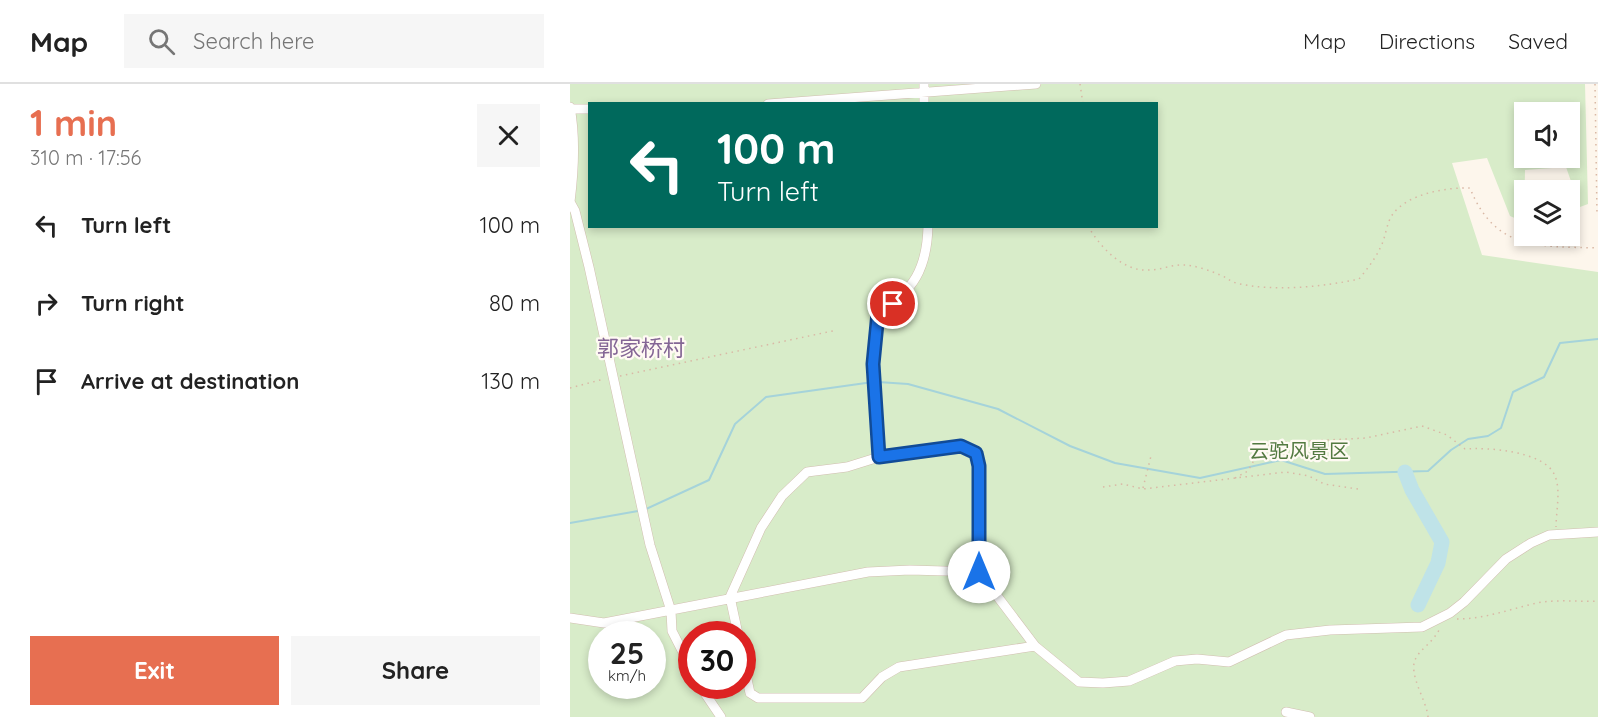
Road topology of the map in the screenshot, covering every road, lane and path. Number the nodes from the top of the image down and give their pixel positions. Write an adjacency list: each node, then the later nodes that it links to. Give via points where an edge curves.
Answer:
1 (1036, 84): 4 (street)
2 (1080, 84): 6 (path)
3 (1595, 84): 10 (path)
4 (924, 88): 5 (street)
5 (788, 102)
6 (1083, 102)
7 (570, 108): 8 (street); 9 (street, via 574,170)
8 (588, 109)
9 (570, 202): 15 (street)
10 (1597, 214)
11 (928, 228): 18 (street, via 919,276 893,304 878,313 873,364)
12 (1089, 228): 13 (path, via 1119,261 1147,271 1186,265 1244,285 1313,287 1359,279 1381,247 1392,214 1403,204 1434,190 1453,187 1470,188 1477,206 1493,227 1512,240)
13 (1598, 248)
14 (837, 330): 15 (path)
15 (612, 377): 16 (path); 28 (street, via 643,516)
16 (570, 388)
17 (1151, 456): 21 (path)
18 (879, 457): 25 (street, via 961,446 976,453); 26 (street, via 847,467 807,472 782,496 761,528)
19 (1235, 478): 21 (path); 22 (path, via 1296,472 1324,484); 24 (path, via 1248,471 1270,443 1356,439 1422,426 1447,435 1465,449 1525,455 1550,468 1556,482)
20 (1102, 487): 21 (path, via 1123,484)
21 (1143, 489)
22 (1358, 489)
23 (1598, 532): 24 (street)
24 (1556, 534): 29 (street, via 1531,543 1506,559)
25 (979, 572): 26 (street, via 868,572); 34 (street)
26 (730, 597): 28 (street); 32 (street)
27 (1598, 601): 29 (path, via 1559,600 1462,619 1455,619)
28 (671, 611): 30 (street, via 603,622); 33 (street, via 672,631)
29 (1450, 613): 31 (street)
30 (570, 618)
31 (1437, 619): 34 (street, via 1422,627 1286,635 1229,662 1197,658 1175,661 1129,681 1103,683 1079,682); 40 (path, via 1441,627 1413,667)
32 (735, 621)
33 (678, 643)
34 (1035, 646): 35 (street, via 899,667 882,677 862,698)
35 (756, 697)
36 (708, 699): 38 (street)
37 (1286, 712): 39 (street)
38 (720, 717)
39 (1310, 717)
40 (1428, 717)

